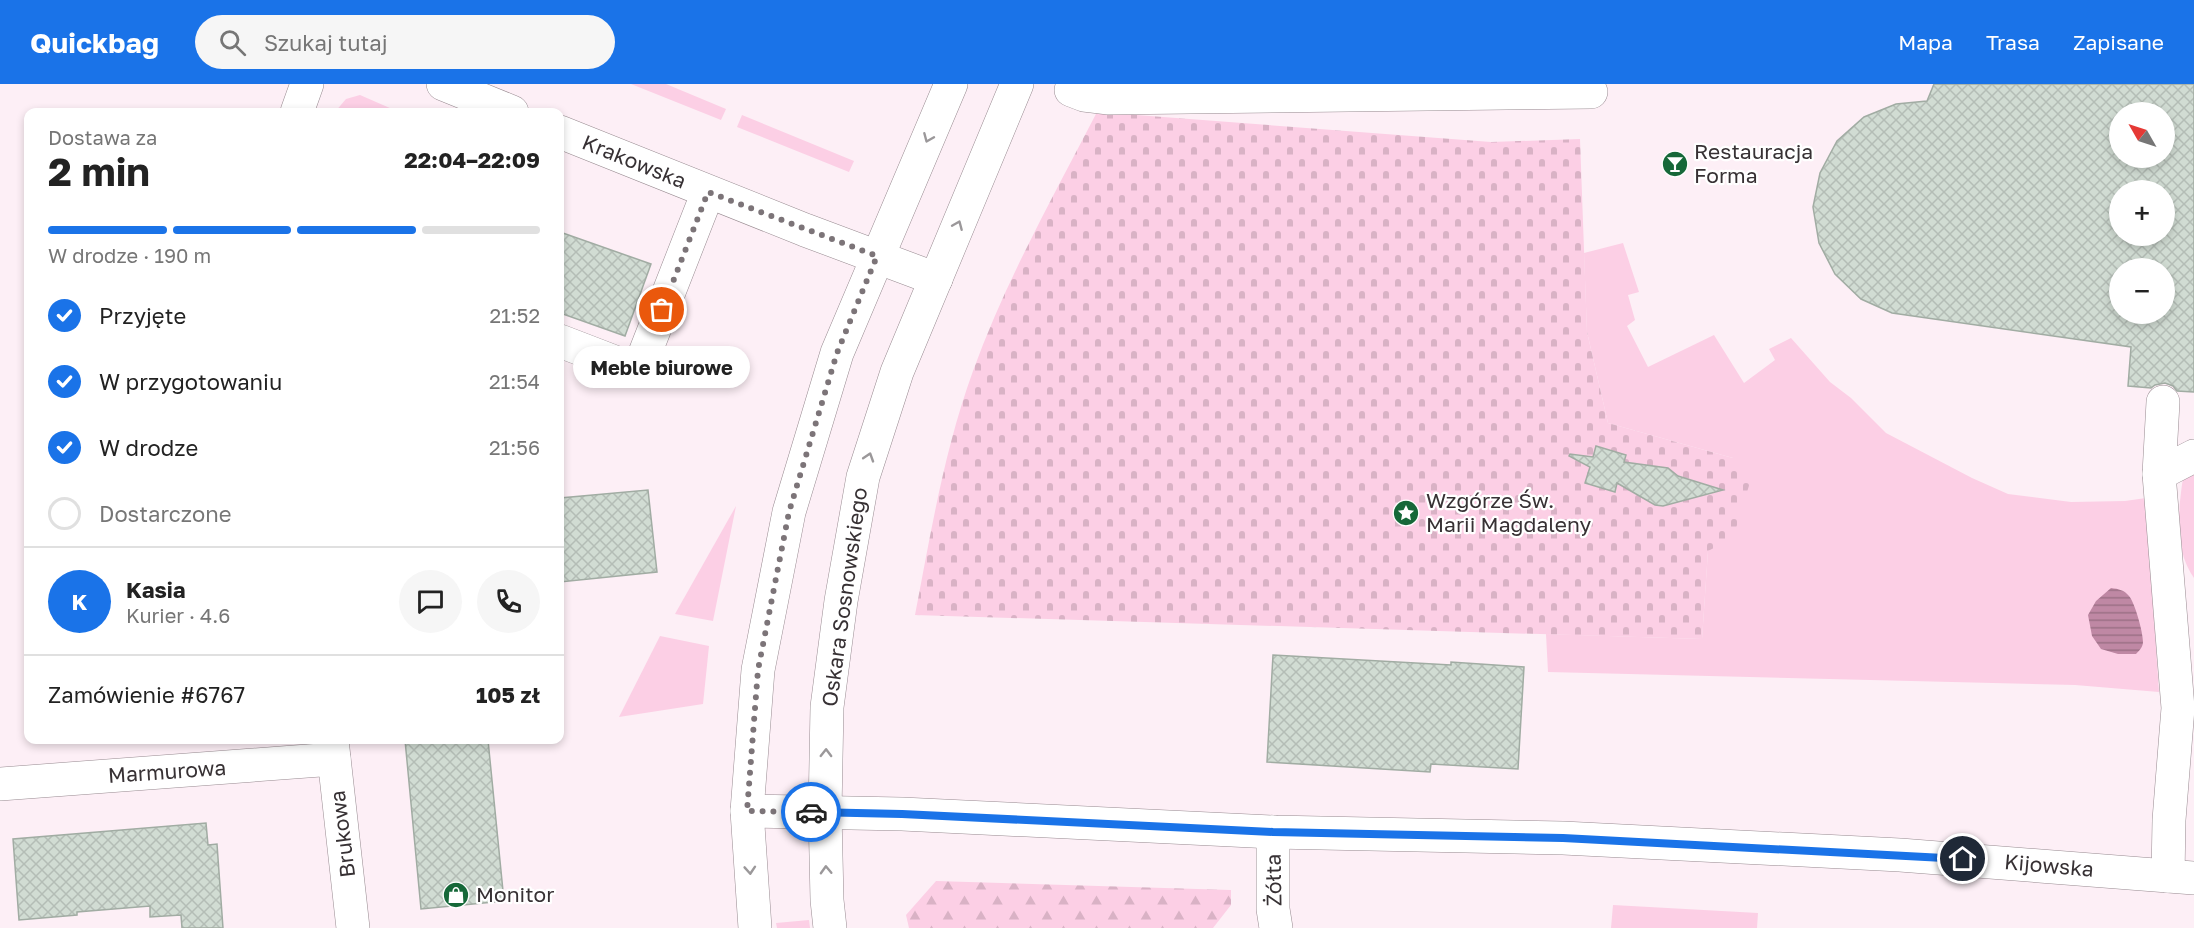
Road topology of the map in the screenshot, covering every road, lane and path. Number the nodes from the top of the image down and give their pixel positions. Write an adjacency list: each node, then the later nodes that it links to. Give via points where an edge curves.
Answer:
1 (307, 84): 7 (street)
2 (442, 84): 8 (street)
3 (951, 84): 11 (street, one-way to 11)
4 (1017, 84): 12 (street, Oskara Sosnowskiego, one-way to 4)
5 (1071, 90): 6 (street, via 1109,98)
6 (1591, 92)
7 (298, 108)
8 (502, 108)
9 (564, 134): 10 (street, Krakowska)
10 (708, 192): 11 (street, Krakowska); 13 (street, via 638,371)
11 (877, 256): 12 (street, Krakowska); 19 (street, via 837,353 789,512 758,670)
12 (936, 279): 20 (street, Oskara Sosnowskiego, one-way to 12, via 827,707 863,477 897,372)
13 (564, 343)
14 (2163, 402): 16 (street)
15 (2194, 456): 16 (street)
16 (2159, 474): 22 (street, via 2178,708 2170,808)
17 (333, 749): 18 (street, Marmurowa); 23 (street, Brukowa)
18 (0, 784)
19 (747, 811): 20 (street, Kijowska); 24 (street, one-way to 24)
20 (825, 812): 21 (street, Kijowska); 25 (street, Oskara Sosnowskiego, one-way to 20)
21 (1273, 832): 22 (street, Kijowska, via 1563,838 1900,855); 26 (street, Żółta)
22 (2181, 877)
23 (353, 928)
24 (754, 928)
25 (830, 928)
26 (1276, 928)

